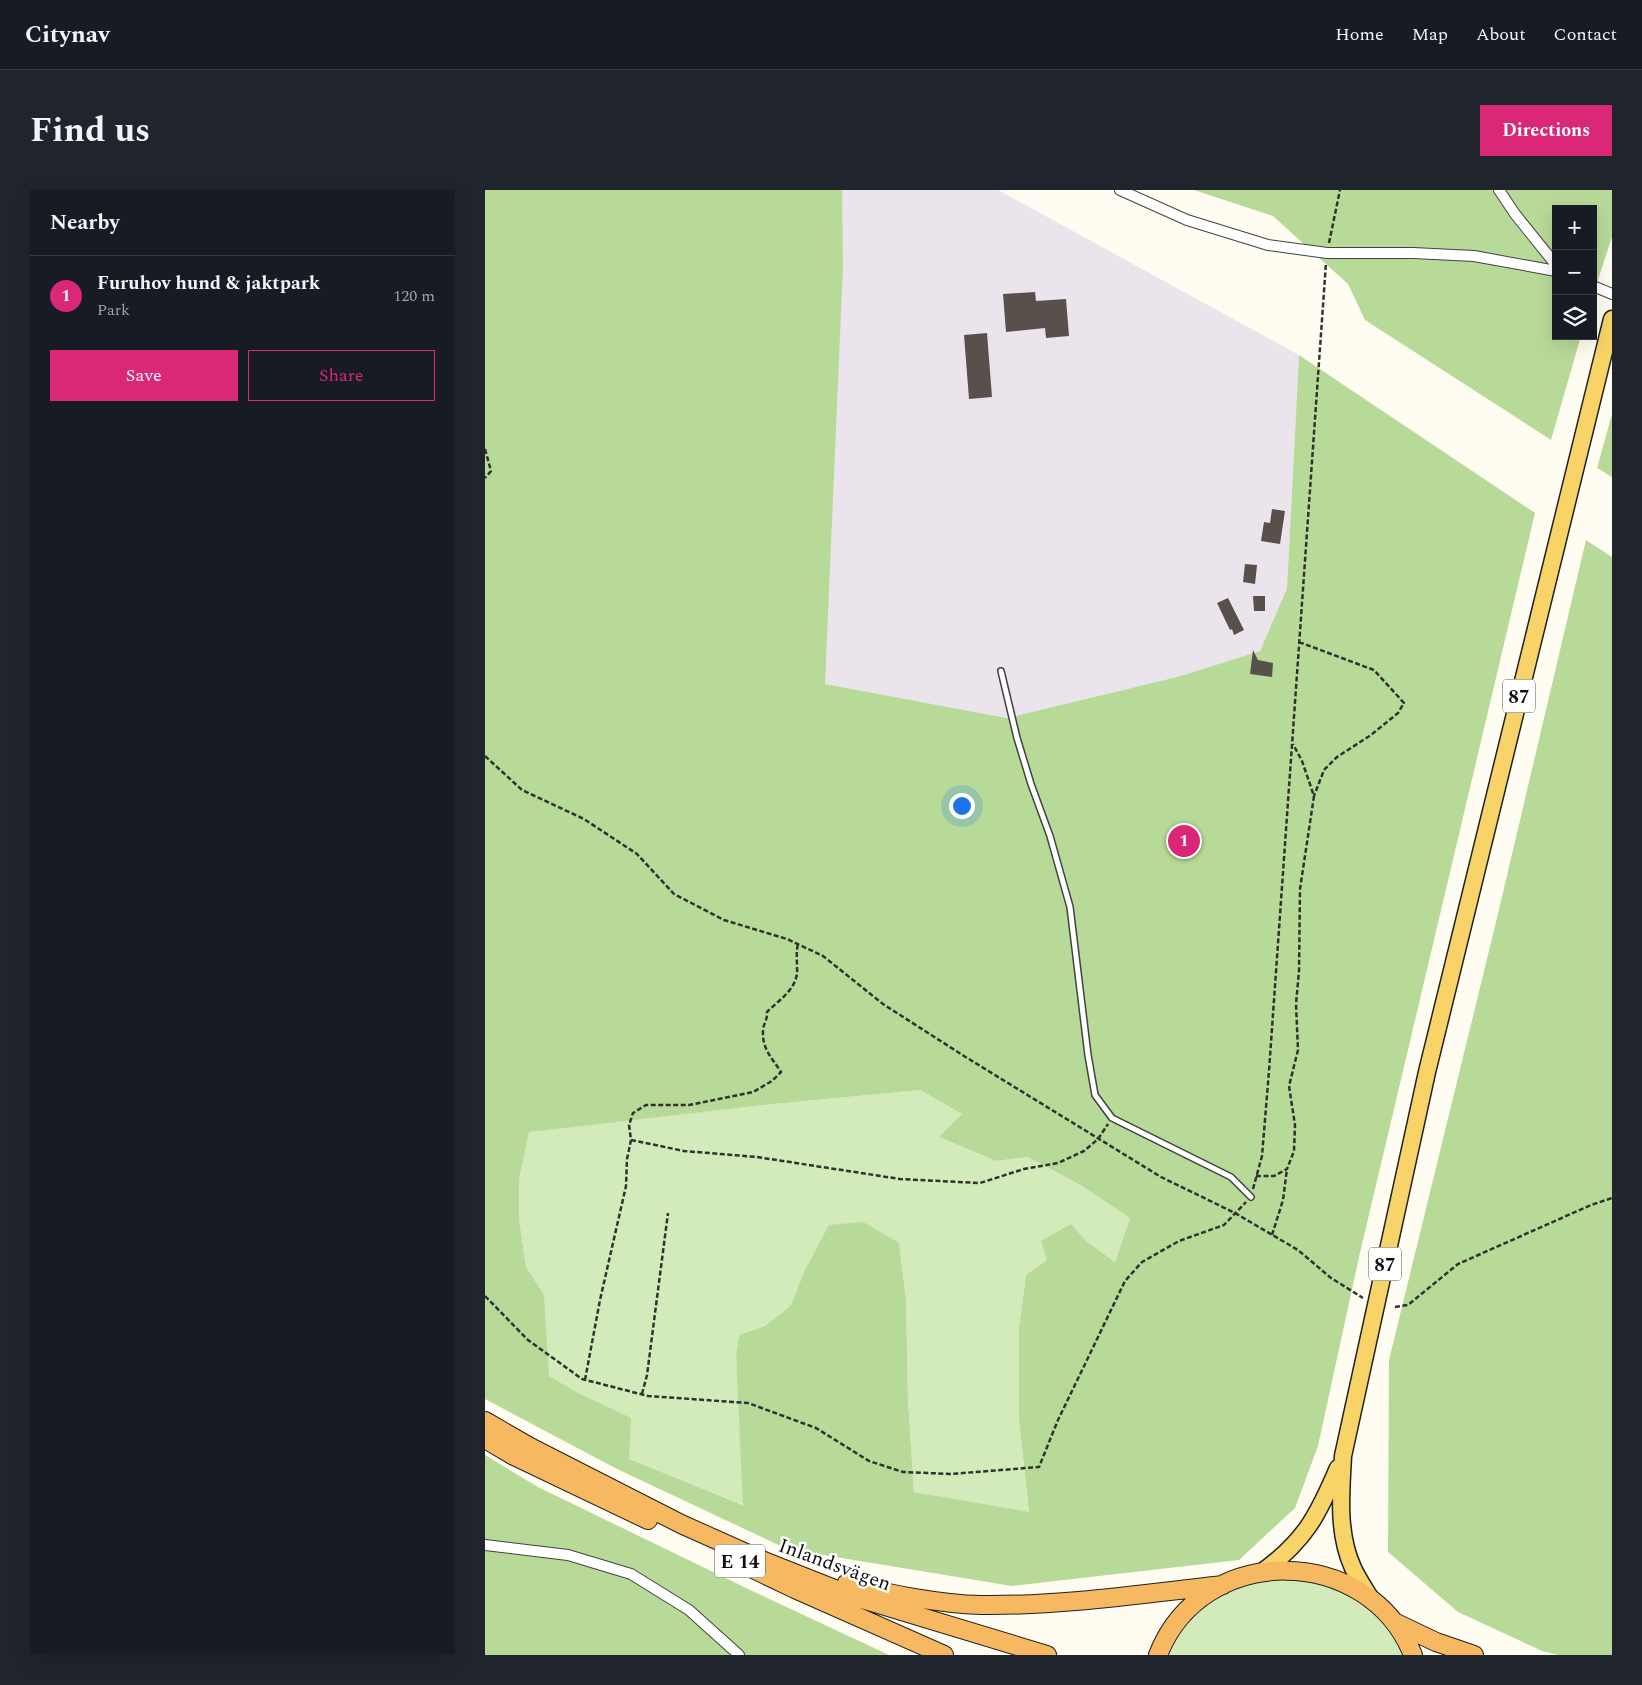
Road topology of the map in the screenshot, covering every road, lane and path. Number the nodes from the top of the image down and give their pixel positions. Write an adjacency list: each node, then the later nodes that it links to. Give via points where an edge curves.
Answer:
1 (1120, 190): 4 (street, via 1187,220 1250,240)
2 (1340, 190): 4 (path)
3 (1499, 190): 5 (street)
4 (1327, 253): 6 (street, via 1474,256)
5 (1552, 260)
6 (1552, 270)
7 (1597, 288): 8 (street)
8 (1612, 294)
9 (1612, 319): 33 (main road, 87, via 1427,1072)
10 (485, 449): 11 (path, via 491,471)
11 (485, 478)
12 (1299, 642): 16 (path, via 1374,670 1404,703 1398,713 1324,770)
13 (1001, 671): 18 (lane, via 1017,738 1070,907 1095,1095)
14 (1292, 744): 16 (path, via 1302,761)
15 (485, 756): 17 (path, via 522,790 584,819 637,854 674,894 724,920)
16 (1314, 796): 21 (path, via 1300,889 1299,971 1295,1004 1298,1050 1289,1086 1295,1125 1294,1151)
17 (797, 944): 19 (path, via 798,969 794,986 767,1012 763,1030 765,1050 781,1072 753,1092 689,1105 646,1105 633,1113 629,1125); 20 (path, via 823,956 883,1004)
18 (1113, 1118): 20 (path); 23 (lane, via 1231,1177)
19 (631, 1140): 20 (path, via 684,1151 900,1179 980,1183 1057,1163); 29 (path, via 626,1186)
20 (1098, 1140): 26 (path)
21 (1287, 1169): 22 (path, via 1274,1176); 26 (path, via 1283,1200)
22 (1256, 1176)
23 (1251, 1196)
24 (1612, 1198): 28 (path, via 1458,1264 1408,1305)
25 (668, 1213): 30 (path, via 647,1375)
26 (1272, 1235): 27 (path)
27 (1369, 1301)
28 (1395, 1307)
29 (585, 1380)
30 (641, 1394)
31 (485, 1421): 36 (highway, Inlandsvägen / E 14, via 681,1524)
32 (485, 1439): 35 (highway, Inlandsvägen / E 14, via 676,1534)
33 (1343, 1456): 37 (main road, via 1312,1522 1297,1542); 39 (main road, via 1341,1506 1344,1538 1353,1568)
34 (485, 1545): 41 (street, via 567,1555 631,1574 689,1610)
35 (732, 1558): 42 (highway); 43 (highway, Inlandsvägen / E 14, via 830,1598)
36 (764, 1560): 38 (highway, via 854,1585 923,1599 979,1605 1058,1603); 44 (highway, Inlandsvägen / E 14, via 855,1597)
37 (1262, 1572): 38 (highway); 39 (highway, via 1301,1570 1319,1574 1355,1588)
38 (1223, 1585): 45 (highway, via 1192,1606 1168,1635)
39 (1371, 1599): 40 (highway)
40 (1393, 1622): 46 (highway); 47 (highway)
41 (739, 1655)
42 (944, 1655)
43 (1006, 1655)
44 (1047, 1655)
45 (1158, 1655)
46 (1413, 1655)
47 (1474, 1655)

